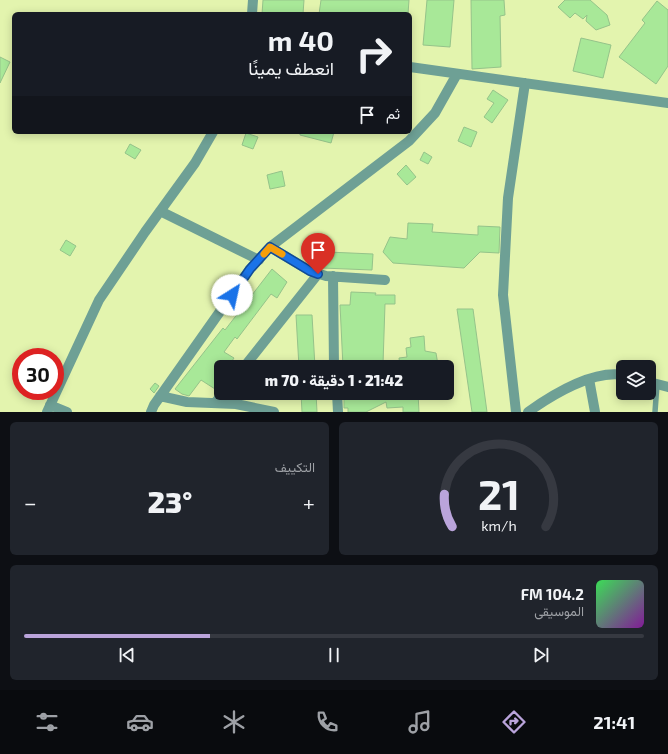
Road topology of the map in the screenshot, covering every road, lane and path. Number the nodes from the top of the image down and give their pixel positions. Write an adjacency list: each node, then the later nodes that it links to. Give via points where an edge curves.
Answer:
1 (253, 0): 2 (street)
2 (252, 12)
3 (412, 66): 4 (street)
4 (457, 74): 5 (street); 9 (street, via 435,113 409,141)
5 (525, 83): 6 (street); 30 (street, via 508,198 503,295)
6 (668, 103)
7 (212, 134): 8 (street, via 195,164)
8 (160, 211): 10 (street); 25 (street, via 99,300)
9 (270, 247): 10 (street); 11 (street)
10 (259, 260): 20 (street)
11 (318, 274): 12 (street); 14 (street)
12 (333, 276): 13 (street); 15 (street)
13 (385, 280)
14 (250, 360)
15 (334, 360)
16 (616, 374): 17 (street)
17 (590, 378): 31 (street, via 548,398); 32 (street)
18 (656, 384): 19 (street)
19 (668, 387)
20 (160, 396): 24 (street, via 187,402); 27 (street)
21 (217, 400): 24 (street)
22 (337, 400): 29 (street)
23 (654, 400): 33 (lane)
24 (215, 403): 28 (street, via 236,404)
25 (48, 409): 26 (street)
26 (67, 412)
27 (151, 412)
28 (274, 412)
29 (338, 412)
30 (516, 412)
31 (528, 412)
32 (595, 412)
33 (655, 412)

